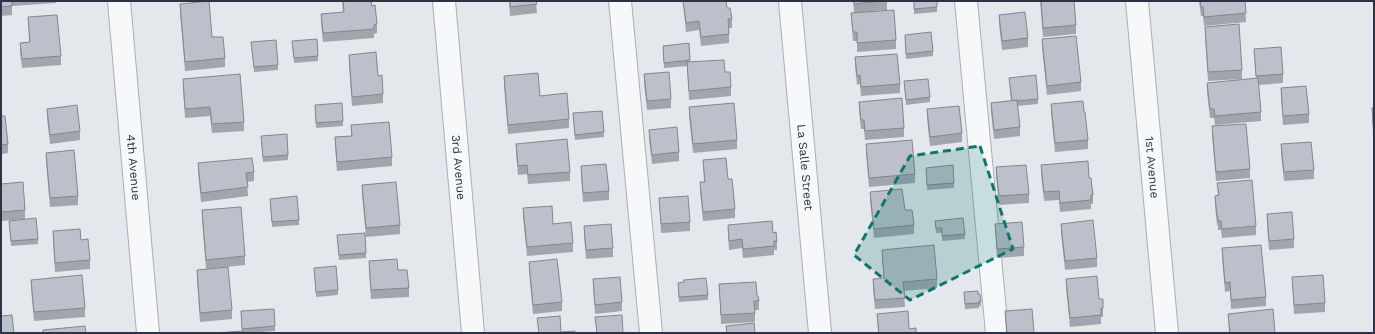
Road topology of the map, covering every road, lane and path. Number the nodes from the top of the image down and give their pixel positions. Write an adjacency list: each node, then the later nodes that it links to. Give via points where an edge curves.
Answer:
1 (119, 1): 7 (street, 4th Avenue)
2 (444, 1): 8 (street, 3rd Avenue)
3 (620, 1): 9 (street)
4 (790, 1): 10 (street, La Salle Street)
5 (966, 1): 11 (street)
6 (1137, 1): 12 (street, 1st Avenue)
7 (148, 333)
8 (473, 333)
9 (651, 333)
10 (820, 333)
11 (997, 333)
12 (1167, 333)

